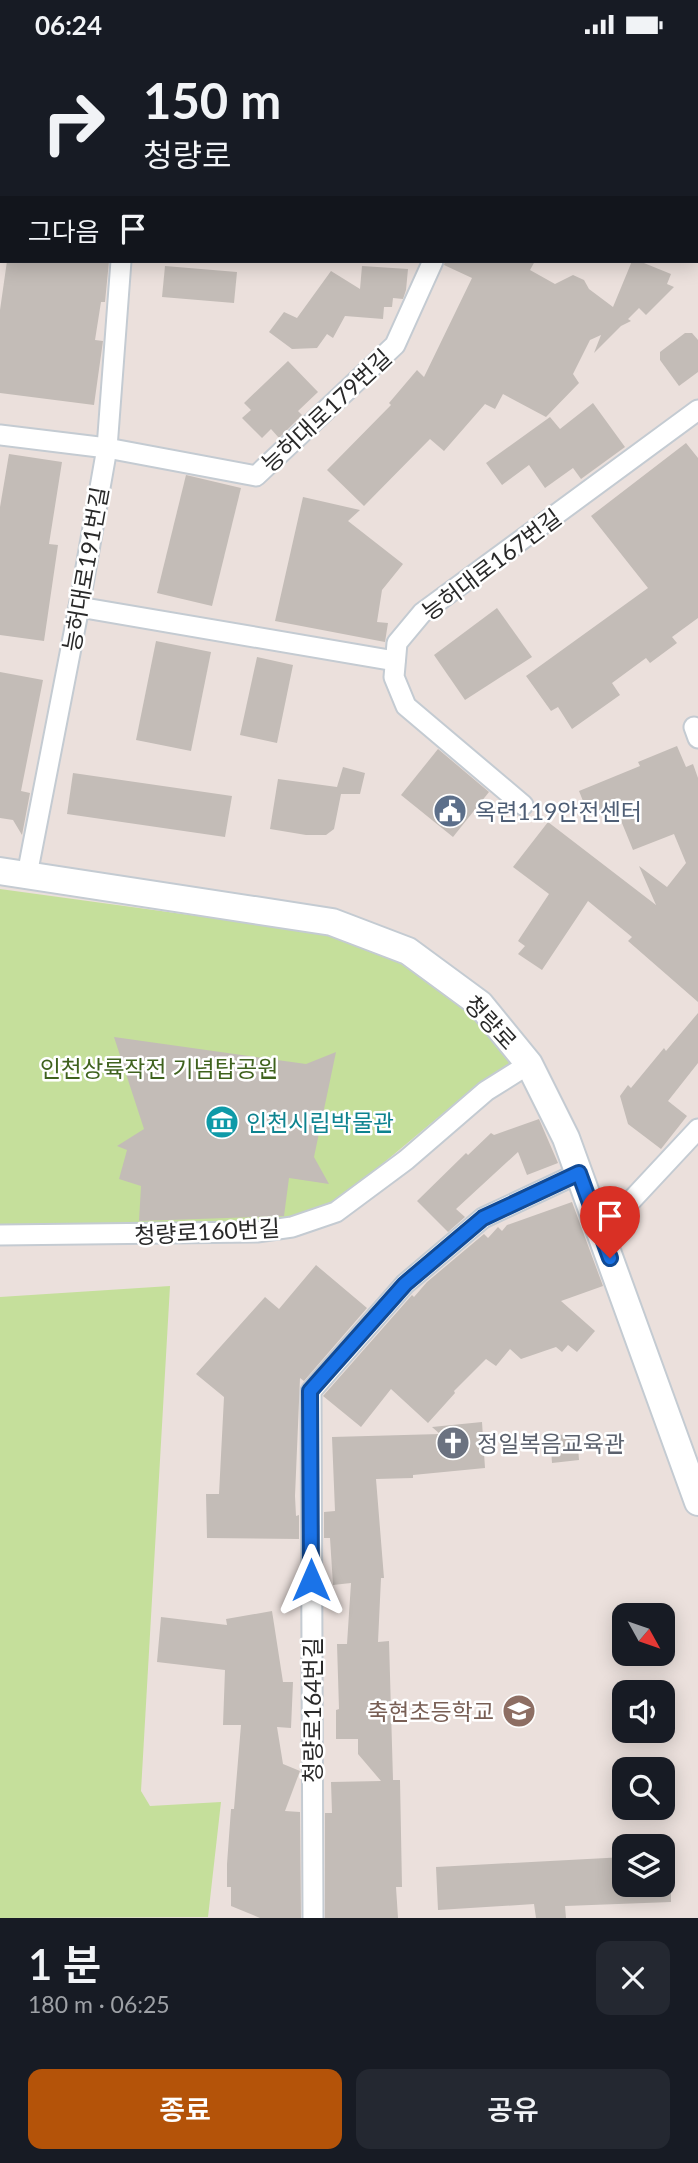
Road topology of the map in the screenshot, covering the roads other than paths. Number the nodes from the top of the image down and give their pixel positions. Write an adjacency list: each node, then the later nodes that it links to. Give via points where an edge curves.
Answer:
1 (121, 263): 5 (street, 능허대로191번길)
2 (432, 263): 5 (street, 능허대로179번길, via 395,345 256,476)
3 (698, 411): 7 (street, 능허대로167번길, via 422,613 397,643)
4 (0, 435): 5 (street, 능허대로179번길)
5 (107, 448): 6 (street, 능허대로191번길)
6 (79, 607): 7 (street); 10 (street, 능허대로191번길)
7 (395, 661): 8 (street, via 394,677 406,706)
8 (523, 805)
9 (0, 871): 10 (street, 청량로)
10 (27, 875): 11 (street, 청량로, via 332,922 396,946 480,1004)
11 (529, 1064): 13 (street, 청량로); 15 (street, 청량로160번길, via 486,1091 336,1212 292,1227 257,1232)
12 (698, 1129): 14 (street)
13 (579, 1173): 14 (street, 청량로); 17 (street, 청량로164번길, via 483,1218 405,1284 310,1391)
14 (601, 1233): 16 (street, 청량로)
15 (0, 1235)
16 (698, 1502)
17 (313, 1918)

